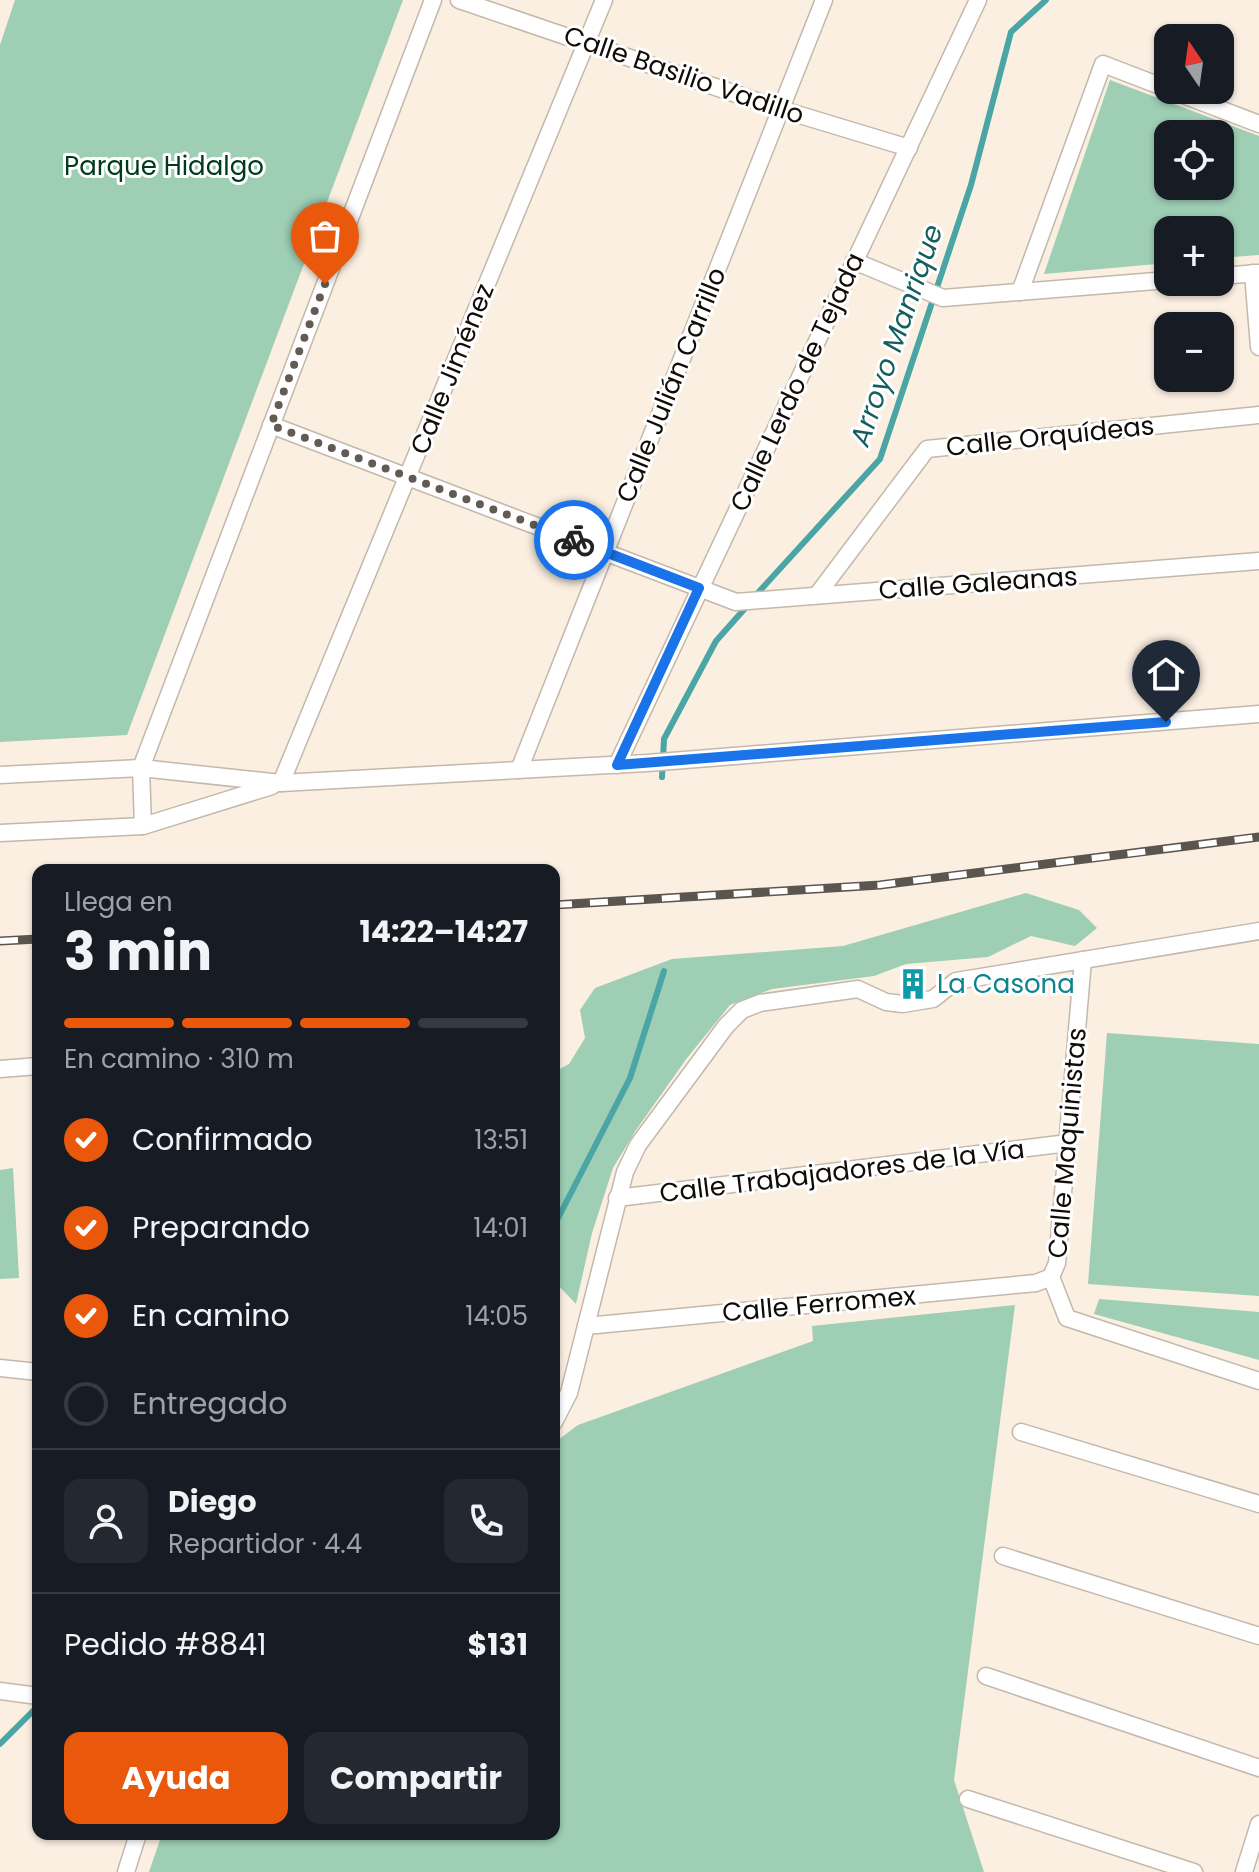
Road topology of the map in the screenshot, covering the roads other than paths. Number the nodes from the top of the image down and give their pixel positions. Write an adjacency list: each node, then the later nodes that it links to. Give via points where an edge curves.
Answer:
1 (433, 0): 19 (street)
2 (459, 0): 6 (street, Calle Basilio Vadillo)
3 (604, 0): 6 (street, Calle Jiménez)
4 (824, 0): 9 (street, Calle Julián Carrillo)
5 (978, 0): 11 (street, Calle Lerdo de Tejada)
6 (587, 42): 9 (street, Calle Basilio Vadillo); 20 (street, Calle Jiménez)
7 (1154, 84): 16 (street, via 1103,64)
8 (1206, 104): 10 (street)
9 (780, 109): 11 (street, Calle Basilio Vadillo); 21 (street, Calle Julián Carrillo)
10 (1259, 124)
11 (909, 148): 12 (street, Calle Lerdo de Tejada)
12 (854, 261): 16 (street, via 943,298); 23 (street, Calle Lerdo de Tejada)
13 (1256, 273): 14 (street); 17 (street)
14 (1234, 275)
15 (1154, 281): 16 (street)
16 (1020, 292)
17 (1259, 347)
18 (1259, 415): 24 (street, Calle Orquídeas, via 927,449)
19 (271, 425): 20 (street, Calle Galeanas); 27 (street)
20 (408, 477): 21 (street, Calle Galeanas); 30 (street, Calle Jiménez)
21 (605, 552): 23 (street, Calle Galeanas); 28 (street, Calle Julián Carrillo)
22 (1259, 561): 24 (street, Calle Galeanas)
23 (699, 588): 24 (street, Calle Galeanas, via 736,602); 26 (street, Calle Lerdo de Tejada)
24 (817, 595)
25 (1259, 714): 26 (street)
26 (617, 765): 28 (street)
27 (141, 768): 29 (street); 30 (street); 31 (street)
28 (519, 770): 30 (street)
29 (0, 775)
30 (281, 783): 31 (street)
31 (143, 826): 32 (street)
32 (0, 833)
33 (1259, 931): 34 (street)
34 (1083, 960): 37 (street, Calle Maquinistas); 38 (street, via 956,981 933,999 893,1003 858,989 742,1010 638,1145)
35 (32, 1066): 36 (street)
36 (0, 1069)
37 (1068, 1143): 38 (street, Calle Trabajadores de la Vía); 39 (street, Calle Maquinistas, via 1057,1263)
38 (617, 1198): 40 (street)
39 (1051, 1277): 40 (street, Calle Ferromex, via 1036,1283); 43 (street, via 1067,1318)
40 (586, 1326): 44 (street)
41 (0, 1368): 42 (street)
42 (32, 1371)
43 (1259, 1381)
44 (560, 1410)
45 (1021, 1432): 46 (street)
46 (1259, 1504)
47 (1003, 1556): 48 (street)
48 (1259, 1636)
49 (986, 1676): 52 (street)
50 (0, 1691): 51 (street)
51 (32, 1695)
52 (1259, 1768)
53 (968, 1799): 57 (street)
54 (1259, 1824): 58 (street)
55 (136, 1840): 56 (street)
56 (126, 1872)
57 (1194, 1872)
58 (1244, 1872)

